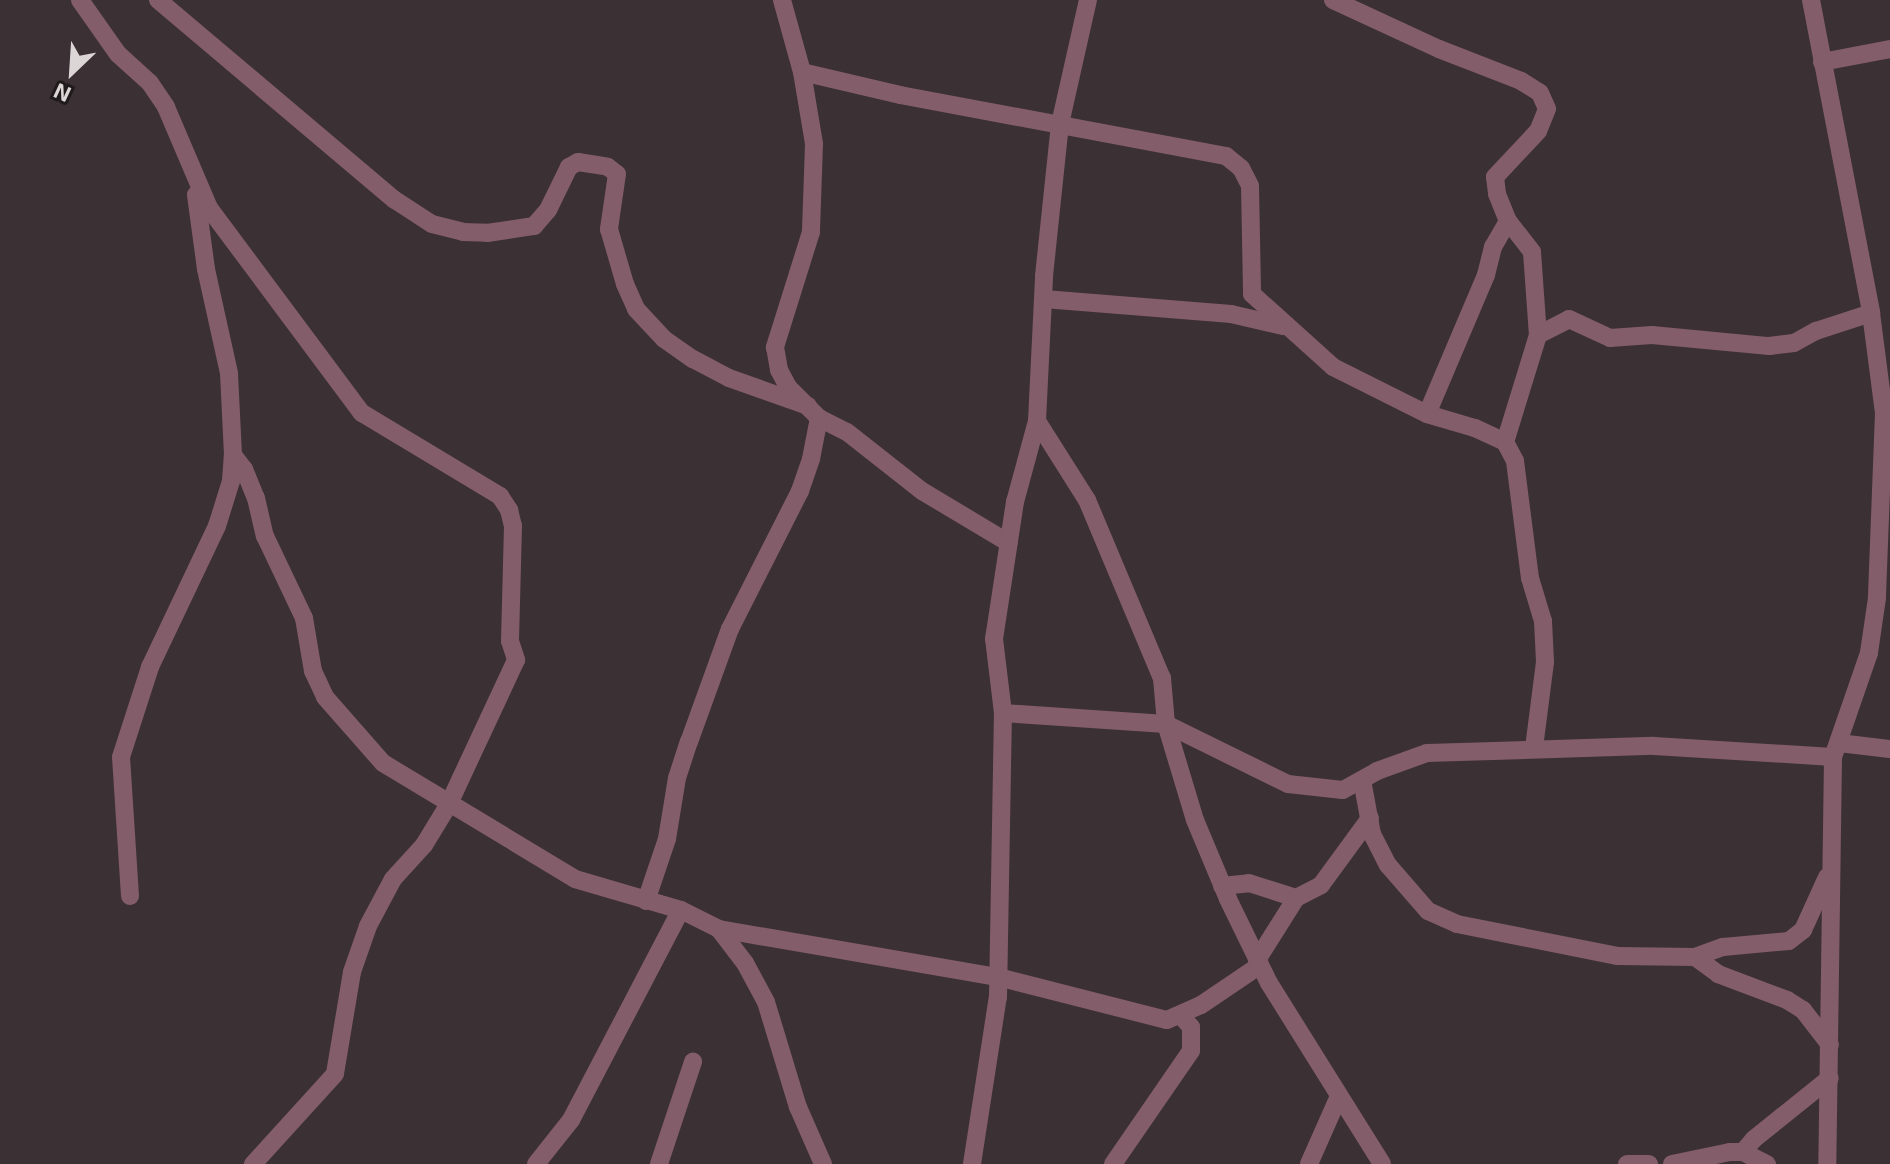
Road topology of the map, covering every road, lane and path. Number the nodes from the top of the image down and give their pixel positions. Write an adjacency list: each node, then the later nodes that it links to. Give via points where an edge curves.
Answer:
1 (80, 0): 11 (street, via 118,54 150,83 166,107)
2 (158, 0): 17 (street, via 395,200 432,224 487,233 534,226 569,167 578,162 608,167 617,174 609,229 636,309 664,339 693,359)
3 (782, 0): 9 (street)
4 (1088, 0): 10 (street)
5 (1333, 0): 12 (street, via 1540,93 1547,109 1538,131 1495,177)
6 (1811, 0): 8 (street)
7 (1890, 49): 8 (street)
8 (1822, 62): 14 (street)
9 (802, 72): 10 (street); 17 (street, via 814,144 811,232 775,347 788,387)
10 (1060, 124): 13 (street); 15 (street, via 1226,156 1241,168 1250,186 1252,294)
11 (194, 176): 21 (street, via 206,269 229,373); 29 (street, via 251,269 362,413 475,479 500,496 509,510 510,641 516,660)
12 (1508, 221): 16 (street, via 1532,252); 18 (street)
13 (1044, 299): 15 (street, via 1231,314); 19 (street)
14 (1871, 313): 16 (street, via 1794,343 1769,346 1652,335 1610,338 1569,319); 27 (street, via 1884,413 1877,598 1869,653)
15 (1286, 327): 18 (street, via 1333,367)
16 (1538, 335): 20 (street)
17 (814, 412): 22 (street, via 922,491); 35 (street, via 811,459 730,629 677,778 667,839)
18 (1427, 414): 20 (street)
19 (1037, 421): 22 (street); 24 (street, via 1087,500 1162,678)
20 (1505, 442): 25 (street, via 1515,461 1530,578 1543,621 1545,662)
21 (233, 455): 29 (street, via 244,469 265,536 304,618 313,671 325,697 383,763); 33 (street, via 217,526 150,667 121,757)
22 (1009, 543): 23 (street, via 994,639)
23 (1003, 713): 24 (street); 40 (street)
24 (1166, 724): 28 (street, via 1288,784 1343,790); 32 (street)
25 (1534, 748): 27 (street); 28 (street, via 1427,753)
26 (1890, 749): 27 (street)
27 (1836, 750): 31 (street)
28 (1362, 780): 30 (street)
29 (449, 804): 35 (street, via 575,879); 47 (street, via 424,845 393,879 368,926 352,972 335,1074)
30 (1370, 818): 34 (street, via 1321,885); 38 (street, via 1388,865 1408,890 1428,911 1457,924 1617,956)
31 (1829, 871): 38 (street, via 1803,930 1789,941 1723,947); 42 (street)
32 (1222, 886): 34 (street, via 1249,883); 39 (street)
33 (130, 896)
34 (1296, 898): 39 (street)
35 (646, 901): 36 (street)
36 (681, 910): 37 (street); 48 (street, via 571,1120)
37 (719, 929): 40 (street); 50 (street, via 766,1002 798,1107)
38 (1695, 957): 42 (street, via 1718,974 1803,1010)
39 (1259, 962): 41 (street); 45 (street)
40 (998, 977): 41 (street, via 1150,1017); 51 (street)
41 (1181, 1016): 52 (street, via 1191,1027 1191,1051)
42 (1830, 1045): 44 (street)
43 (693, 1062): 49 (street)
44 (1830, 1078): 46 (street); 59 (street)
45 (1339, 1096): 53 (street); 54 (street)
46 (1743, 1152): 57 (street); 58 (street)
47 (253, 1164)
48 (536, 1164)
49 (659, 1164)
50 (823, 1164)
51 (972, 1164)
52 (1113, 1164)
53 (1309, 1164)
54 (1382, 1164)
55 (1627, 1164): 56 (street)
56 (1649, 1164)
57 (1672, 1164)
58 (1767, 1164)
59 (1827, 1164)

